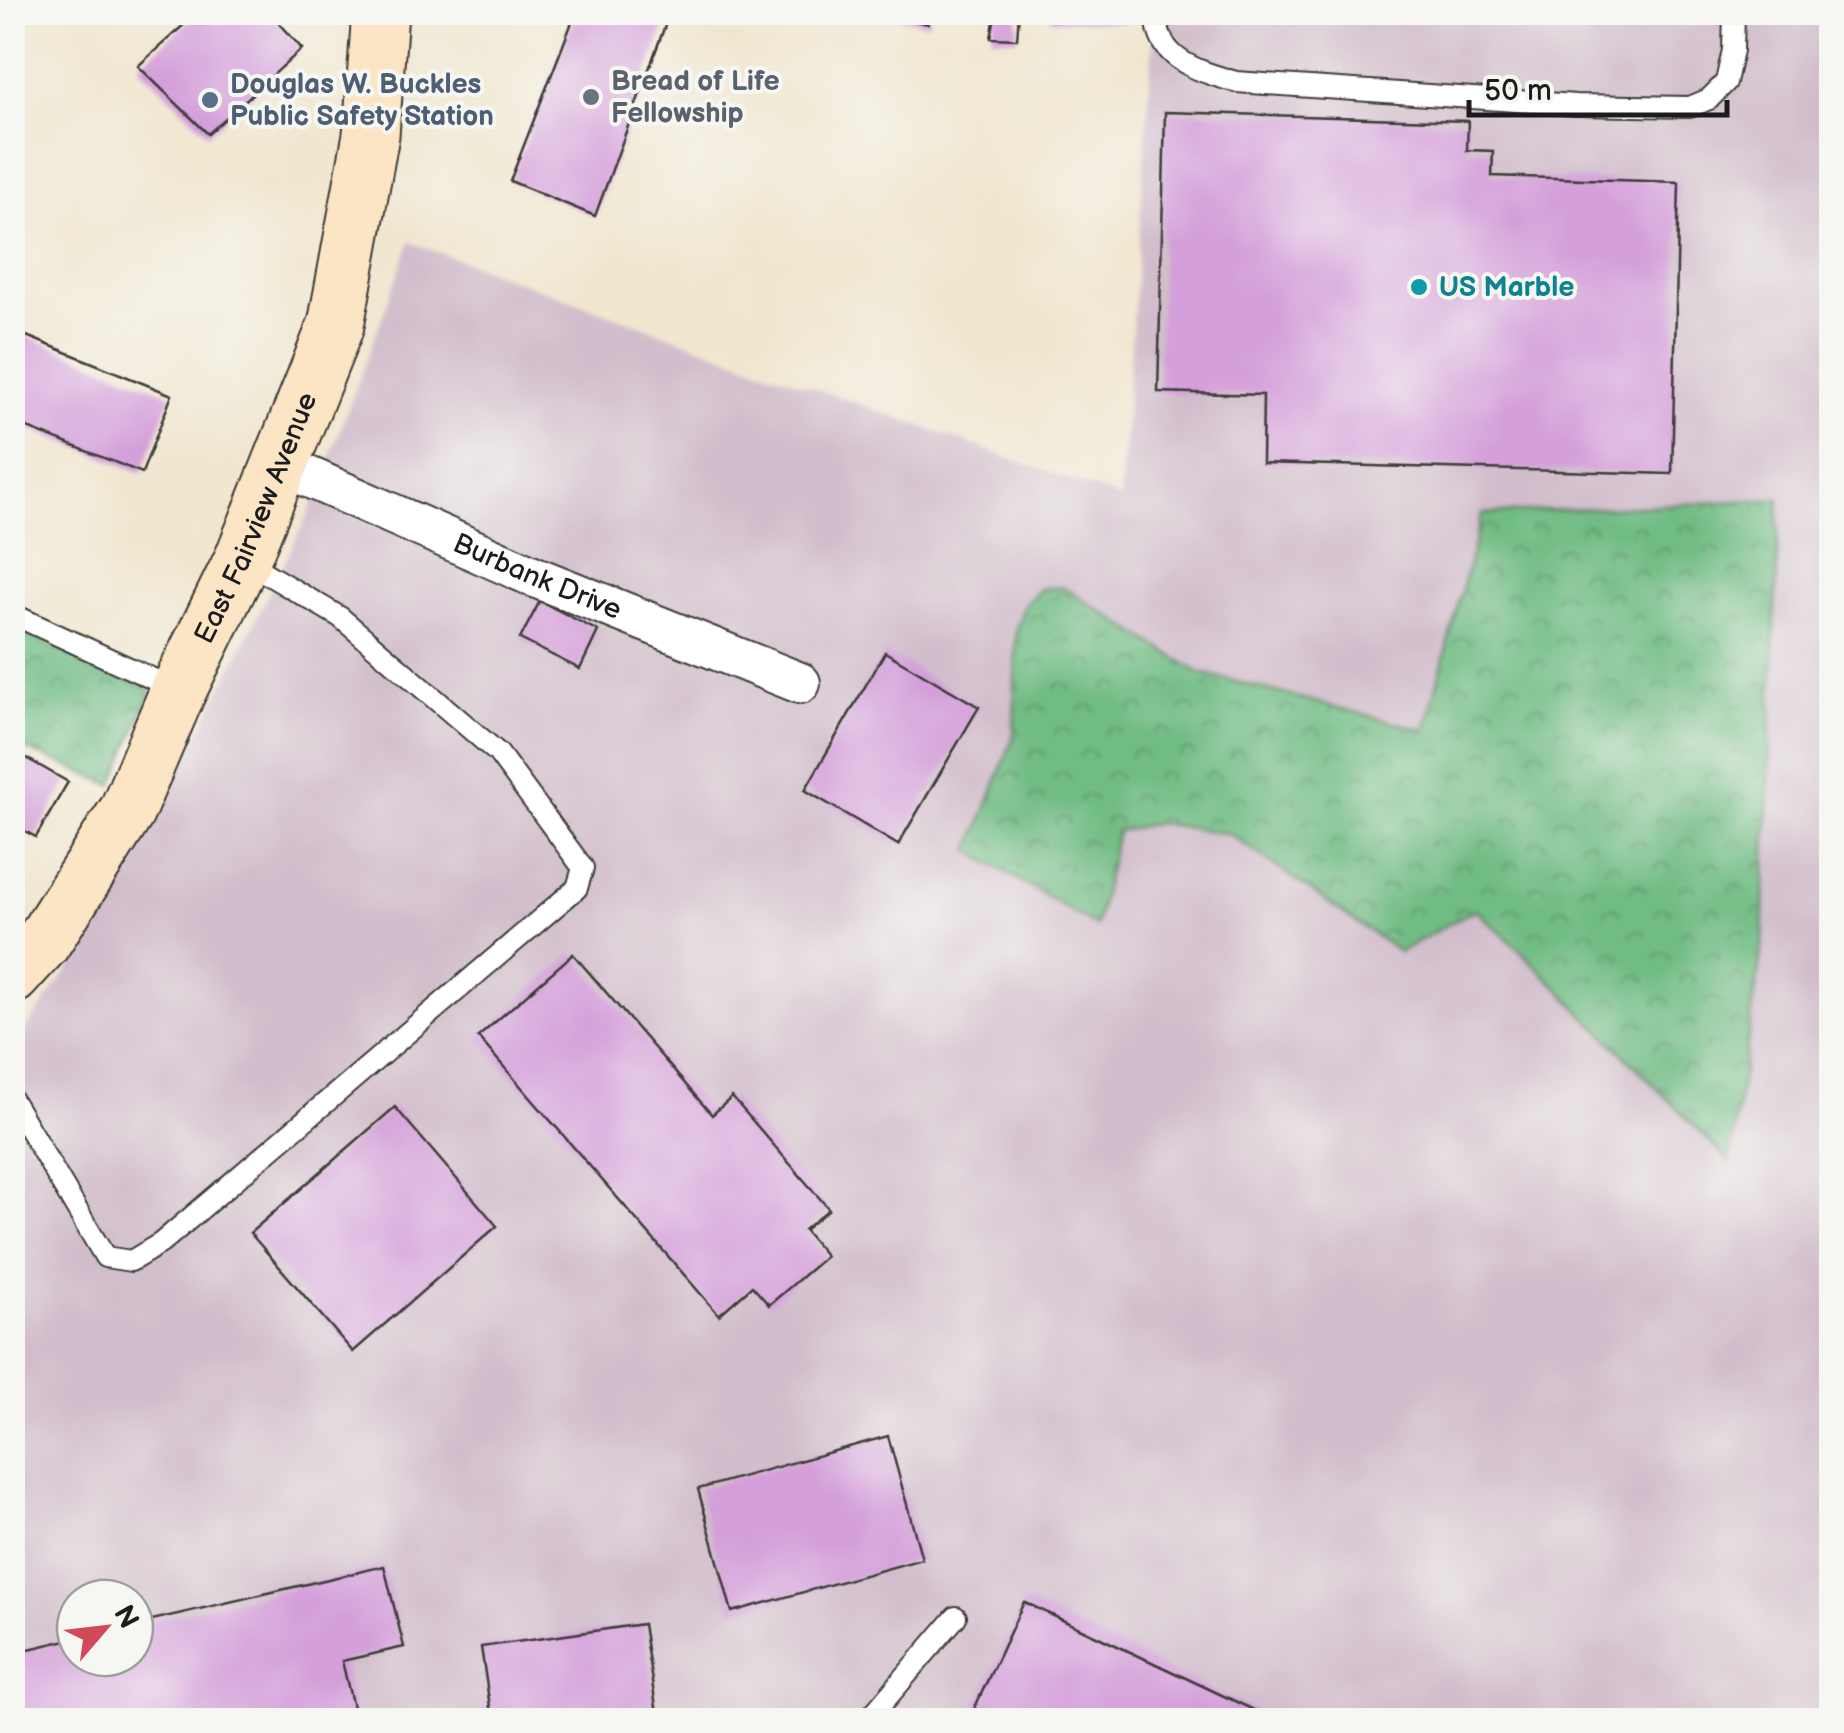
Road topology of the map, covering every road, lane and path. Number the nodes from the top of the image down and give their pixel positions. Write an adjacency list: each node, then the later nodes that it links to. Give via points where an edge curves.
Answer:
1 (380, 12): 4 (street, East Fairview Avenue, via 371,135 336,325)
2 (1157, 12): 3 (lane, via 1162,42 1174,57 1236,82 1690,107 1726,82)
3 (1734, 12)
4 (279, 464): 5 (street, East Fairview Avenue); 7 (street, Burbank Drive)
5 (242, 560): 8 (street, East Fairview Avenue); 10 (lane, via 340,617 498,754 583,868 577,888 161,1243 131,1261 105,1257)
6 (12, 614): 8 (lane)
7 (800, 684)
8 (178, 691): 9 (street, East Fairview Avenue, via 127,811 43,942)
9 (12, 976)
10 (12, 1100)
11 (956, 1617): 12 (lane)
12 (868, 1720)

